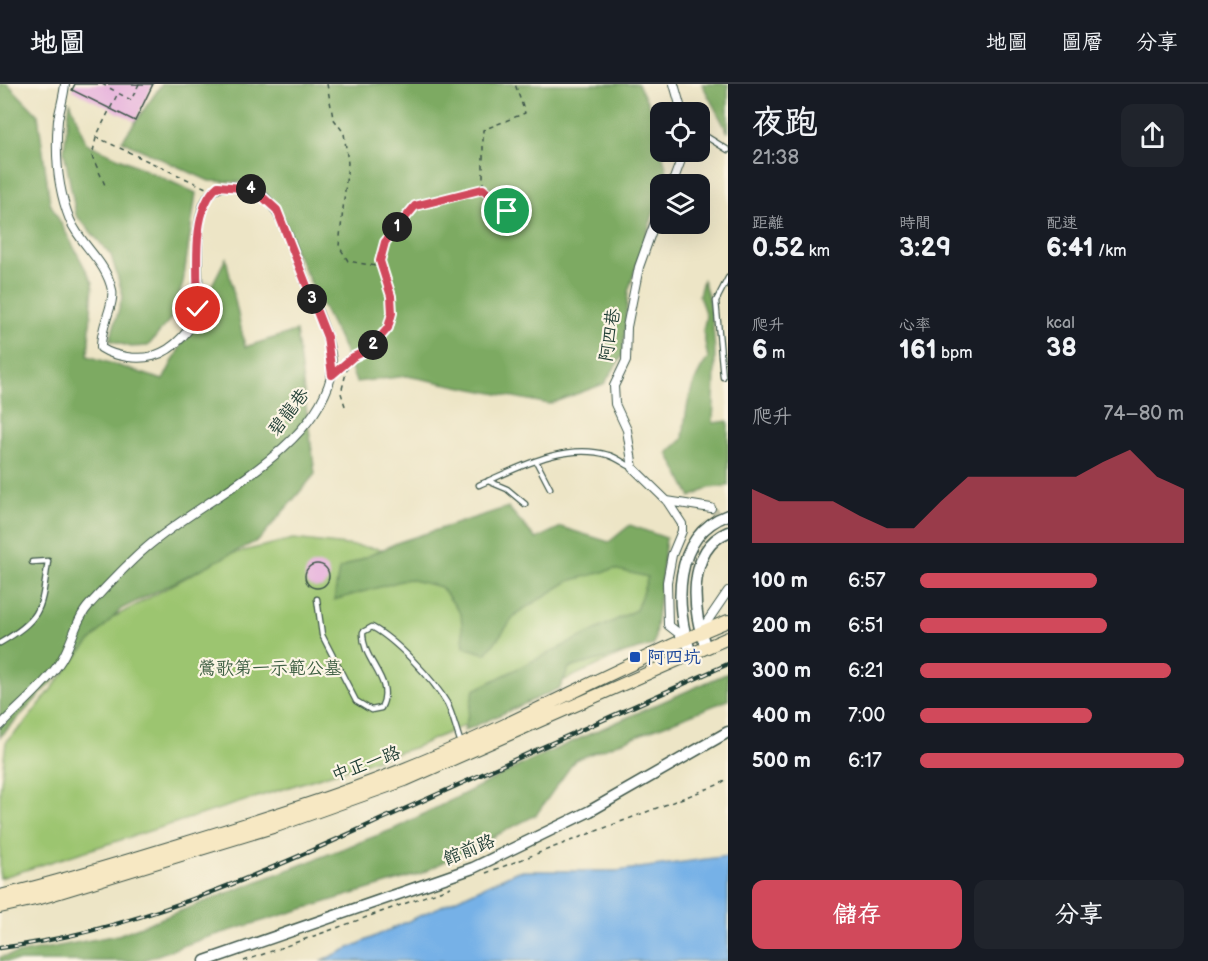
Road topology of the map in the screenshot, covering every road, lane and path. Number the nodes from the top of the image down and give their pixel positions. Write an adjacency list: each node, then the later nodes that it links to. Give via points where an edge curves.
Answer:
1 (65, 84): 14 (street, via 56,156 59,183 70,220 100,261 113,292 100,335 101,348 110,354 151,357 171,349 189,328 198,309 196,272 202,212)
2 (102, 84): 7 (path)
3 (139, 84): 7 (path, via 131,100)
4 (327, 84): 17 (path, via 333,118 344,133 348,163 339,246 348,261)
5 (515, 84): 13 (path, via 525,113 483,130)
6 (674, 84): 8 (street)
7 (118, 93): 9 (path)
8 (679, 102)
9 (96, 137): 12 (path, via 92,156); 14 (path)
10 (710, 139): 11 (lane)
11 (728, 150)
12 (105, 186)
13 (483, 189): 15 (path); 17 (path, via 415,206 385,242)
14 (212, 191): 20 (street, via 218,186 254,189 277,210 327,337)
15 (518, 218)
16 (651, 234): 24 (street, 阿四巷, via 639,267 627,327 626,361 614,386 615,404 627,430)
17 (382, 267): 19 (path, via 391,296 388,328 370,349)
18 (728, 278): 21 (lane, via 716,301)
19 (348, 364): 20 (path); 22 (path, via 341,382)
20 (332, 375): 43 (street, 碧龍巷, via 319,405 291,442 146,548 88,606 59,664)
21 (723, 377)
22 (345, 406)
23 (536, 461): 24 (lane, via 568,453 608,455); 25 (lane); 27 (lane)
24 (633, 468): 28 (street)
25 (488, 481): 26 (lane); 29 (lane, via 507,489)
26 (479, 485)
27 (550, 488)
28 (667, 501): 30 (street); 39 (street, via 682,531 669,567 668,625)
29 (525, 504)
30 (711, 508)
31 (728, 515): 39 (street, via 703,532 685,559 680,579)
32 (728, 532): 37 (street, via 711,546 701,562 696,582)
33 (32, 562): 40 (lane, via 48,561 42,607 28,627)
34 (728, 591): 37 (street)
35 (317, 599): 45 (lane, via 322,636 356,701 371,710 381,708 386,699 385,685 363,642 363,632 372,627 418,666 447,704)
36 (728, 621): 37 (main road, 中正一路)
37 (700, 632): 39 (main road, 中正一路); 41 (street)
38 (728, 638): 41 (main road, 中正一路)
39 (686, 639): 42 (street); 45 (main road, 中正一路, via 602,677)
40 (0, 643)
41 (706, 647): 42 (main road, 中正一路)
42 (691, 653): 45 (main road, 中正一路)
43 (0, 726)
44 (728, 732): 48 (street, 館前路, via 590,811 473,868)
45 (463, 749): 46 (main road, 中正一路, via 277,815); 47 (main road, 中正一路, via 405,780 276,826)
46 (0, 896)
47 (0, 907)
48 (205, 961)

